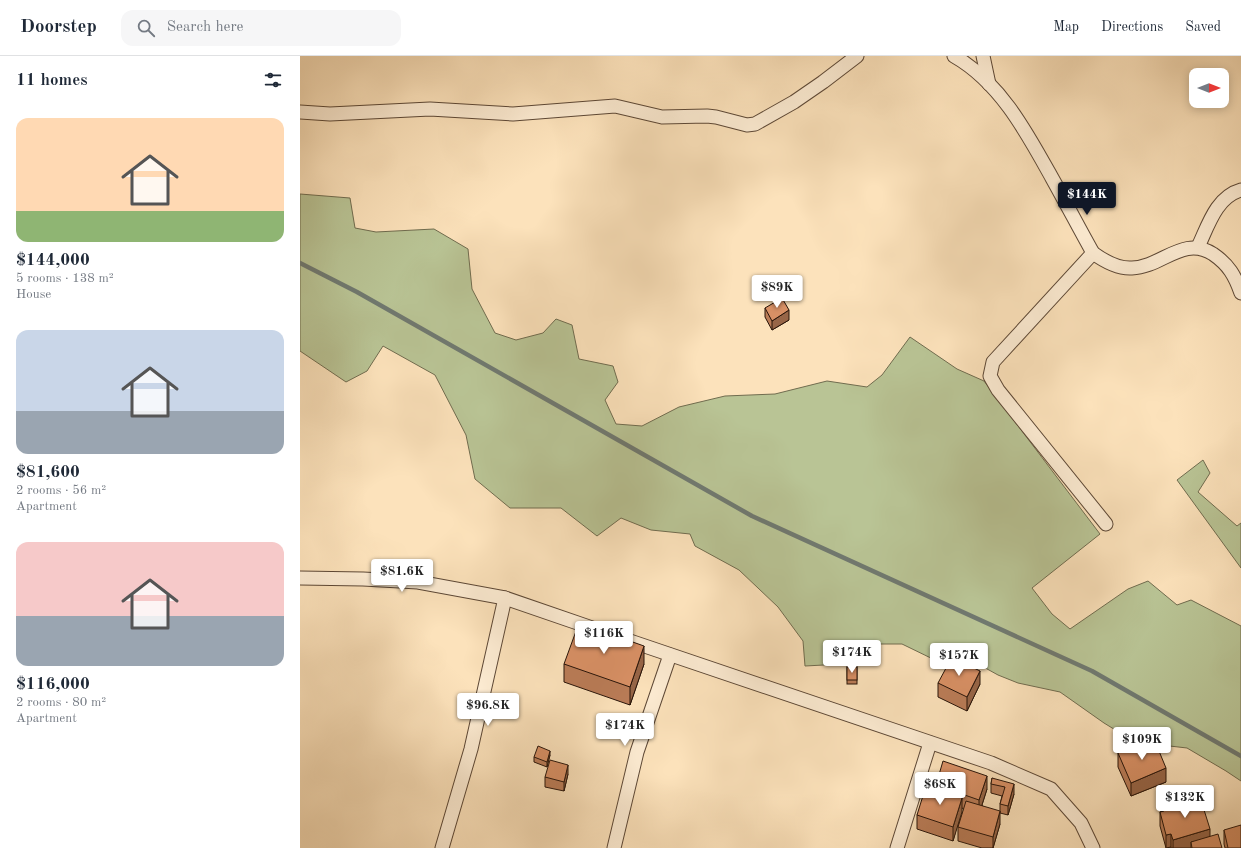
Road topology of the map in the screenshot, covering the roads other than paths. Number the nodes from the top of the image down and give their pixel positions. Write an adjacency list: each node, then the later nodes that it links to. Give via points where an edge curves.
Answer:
1 (857, 56): 5 (street, via 794,102 751,125 707,116 662,117 615,106 513,114 430,109 330,114)
2 (954, 56): 4 (street, via 964,61)
3 (983, 56): 4 (street)
4 (989, 84): 8 (street, via 997,91 1030,138)
5 (300, 112)
6 (1241, 190): 7 (street, via 1233,192 1223,200)
7 (1198, 247): 8 (street, via 1180,250 1146,266 1133,268 1117,266); 9 (street, via 1228,266)
8 (1093, 253): 10 (street, via 993,362 990,376 998,390)
9 (1241, 293)
10 (1106, 524)
11 (300, 578): 12 (street, via 418,582)
12 (505, 598): 13 (street); 15 (street, via 471,749)
13 (670, 654): 14 (street); 16 (street, via 637,752)
14 (930, 743): 17 (street); 18 (street, via 991,763 1051,789 1081,823)
15 (442, 848)
16 (614, 848)
17 (897, 848)
18 (1093, 848)

